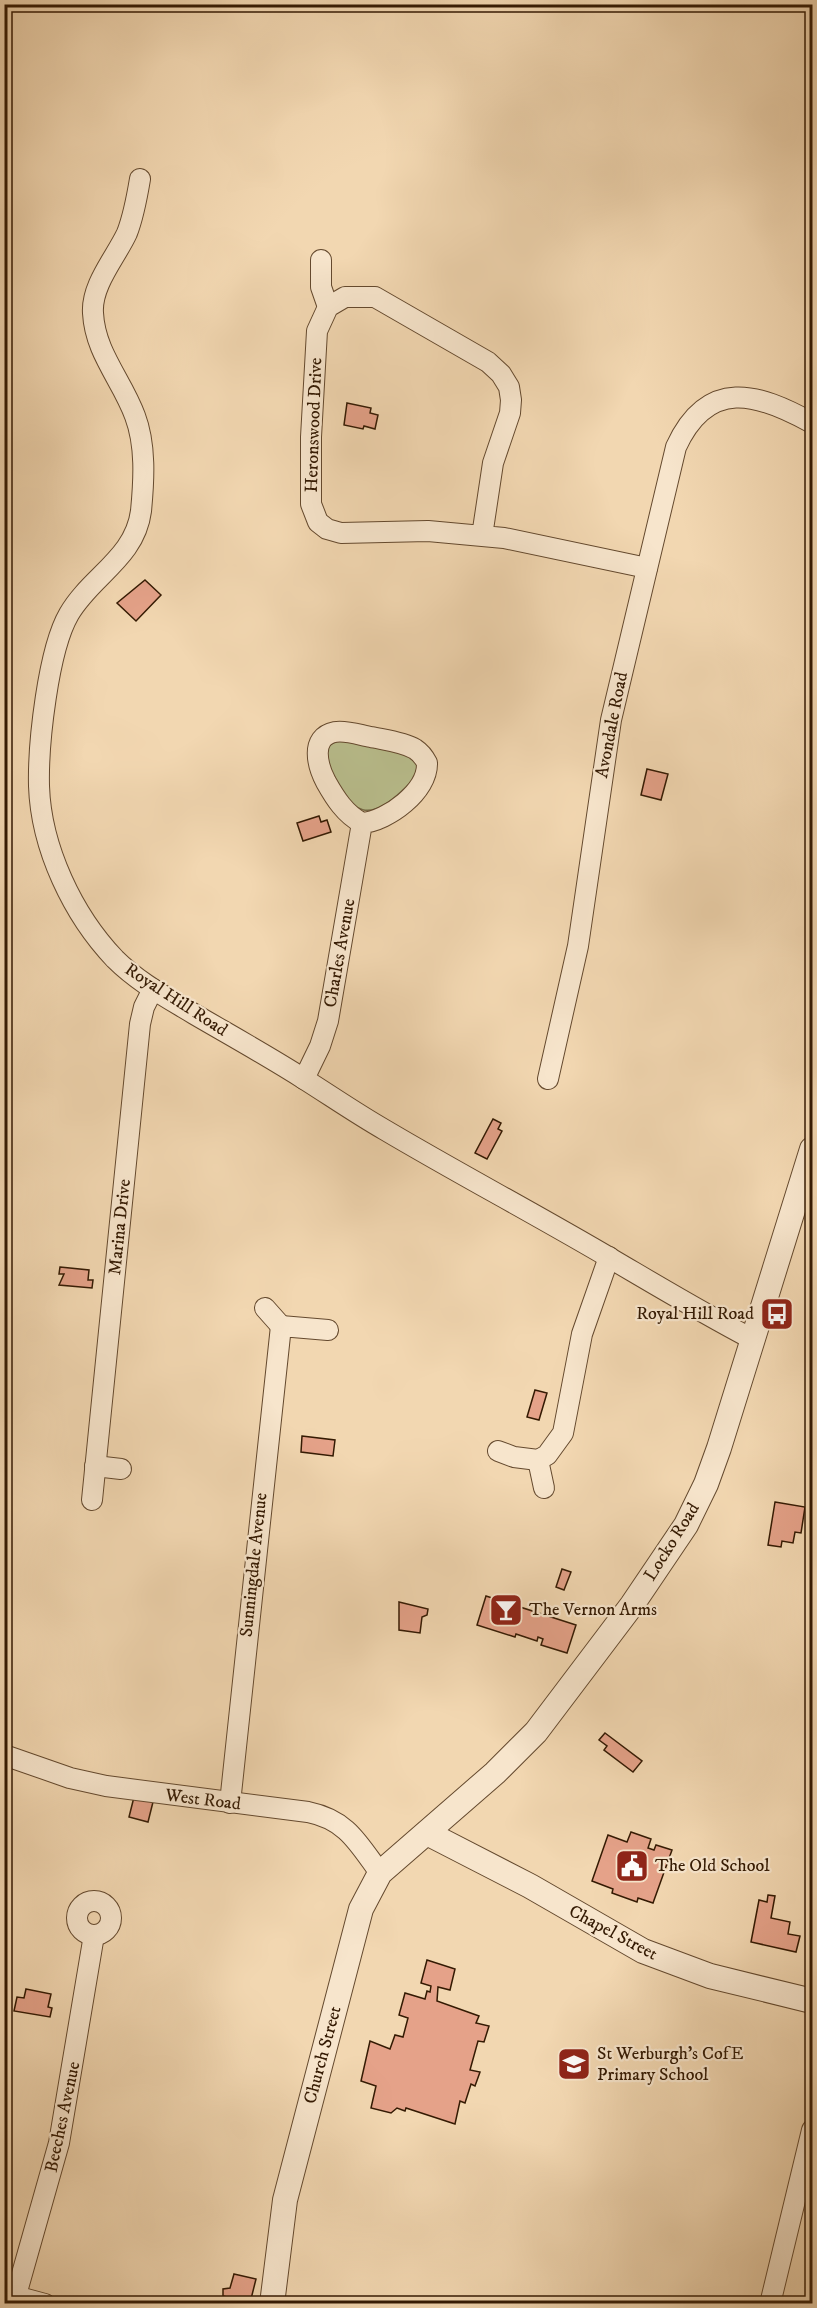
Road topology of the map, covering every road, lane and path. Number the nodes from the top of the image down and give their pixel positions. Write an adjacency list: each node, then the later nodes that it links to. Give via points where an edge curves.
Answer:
1 (140, 178): 8 (street, Royal Hill Road, via 140,215 98,289 93,308 105,358 140,432 140,517 121,557 82,597 61,631 48,689 39,785 52,852 77,908 112,955)
2 (321, 260): 3 (street, via 321,287)
3 (328, 307): 5 (street, via 345,297 375,297 488,362 501,374 509,387 511,406 493,463); 5 (street, Heronswood Drive, via 317,331 311,437 311,504 318,522 327,529 349,533 428,531)
4 (813, 423): 6 (street, Avondale Road, via 763,399 728,399 698,414 673,456)
5 (482, 536): 6 (street, Heronswood Drive)
6 (647, 568): 10 (street, Avondale Road, via 611,720 578,946)
7 (362, 823): 7 (street, via 350,816 335,797 319,766 317,750 332,732 409,746 421,753 427,763 424,780 414,794 380,818); 9 (street, Charles Avenue, via 328,1022)
8 (153, 989): 9 (street, Royal Hill Road); 19 (street, Marina Drive, via 140,1024)
9 (304, 1079): 12 (street, Royal Hill Road, via 380,1128)
10 (548, 1079)
11 (813, 1149): 16 (street, Locko Road)
12 (609, 1257): 16 (street, Royal Hill Road, via 683,1303); 18 (street, via 582,1334 566,1428)
13 (265, 1308): 14 (street)
14 (281, 1326): 15 (street); 24 (street, Sunningdale Avenue)
15 (328, 1330)
16 (754, 1340): 25 (street, Locko Road, via 706,1484 675,1542 536,1732)
17 (498, 1451): 18 (street)
18 (538, 1460): 21 (street)
19 (95, 1466): 20 (street); 22 (street, Marina Drive)
20 (121, 1469)
21 (544, 1488)
22 (92, 1500)
23 (4, 1755): 24 (street, West Road, via 106,1786)
24 (230, 1803): 26 (street, West Road, via 330,1818 348,1830)
25 (427, 1833): 26 (street, Church Street); 28 (street, Chapel Street, via 643,1951 710,1976)
26 (380, 1873): 32 (street, Church Street, via 361,1909 285,2200)
27 (94, 1935): 30 (street, Beeches Avenue, via 59,2143)
28 (813, 2001)
29 (813, 2130): 33 (street)
30 (10, 2294): 31 (street)
31 (45, 2304)
32 (272, 2304)
33 (770, 2304)

